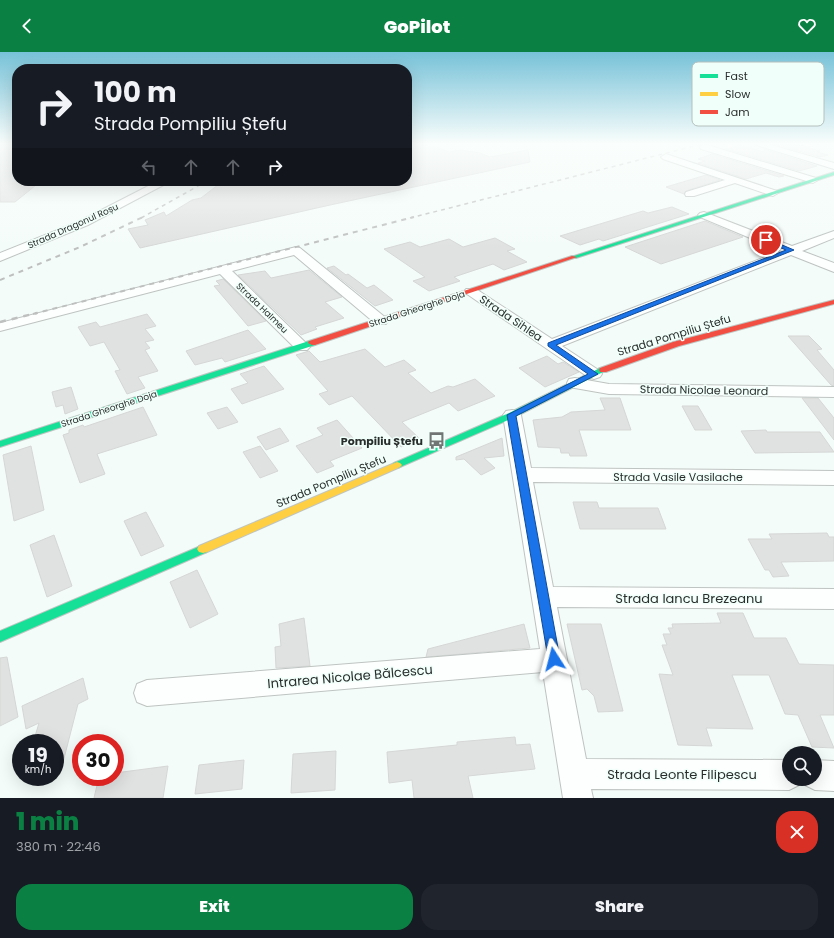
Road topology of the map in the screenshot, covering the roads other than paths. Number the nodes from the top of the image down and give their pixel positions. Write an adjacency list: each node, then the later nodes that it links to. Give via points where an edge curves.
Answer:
1 (728, 178): 4 (street)
2 (806, 178): 5 (street)
3 (820, 178): 5 (street, Strada Gheorghe Doja)
4 (735, 180): 7 (street); 8 (street)
5 (813, 180): 7 (street, Strada Gheorghe Doja)
6 (156, 186): 12 (street, Strada Dragonul Roșu, via 84,223)
7 (773, 193): 9 (street, Strada Gheorghe Doja)
8 (690, 194)
9 (704, 215): 11 (street); 15 (street, Strada Gheorghe Doja)
10 (834, 234): 11 (street, Strada Sihlea)
11 (791, 250): 13 (street); 19 (street, Strada Sihlea)
12 (0, 257)
13 (834, 268)
14 (222, 269): 17 (street, via 296,250); 18 (street); 20 (street, Strada Halmeu)
15 (471, 292): 17 (street, Strada Gheorghe Doja); 19 (street, Strada Sihlea)
16 (834, 302): 21 (street, Strada Pompiliu Ștefu, via 653,351)
17 (381, 321): 20 (street, Strada Gheorghe Doja)
18 (0, 327)
19 (550, 345): 21 (street, Strada Sihlea)
20 (302, 347): 25 (street, Strada Gheorghe Doja)
21 (594, 374): 22 (street, Strada Pompiliu Ștefu)
22 (575, 383): 23 (street, Strada Nicolae Leonard, via 609,389); 24 (street, Strada Pompiliu Ștefu)
23 (834, 392)
24 (512, 415): 26 (street); 30 (street, Strada Pompiliu Ștefu)
25 (0, 444)
26 (523, 475): 27 (street, Strada Vasile Vasilache); 28 (street)
27 (834, 478)
28 (544, 597): 29 (street, Strada Iancu Brezeanu); 31 (street)
29 (834, 599)
30 (0, 637)
31 (554, 659): 32 (street, Intrarea Nicolae Bălcescu); 36 (street)
32 (147, 693)
33 (782, 775): 36 (street, Strada Leonte Filipescu)
34 (822, 775): 35 (street)
35 (834, 776)
36 (576, 786)

